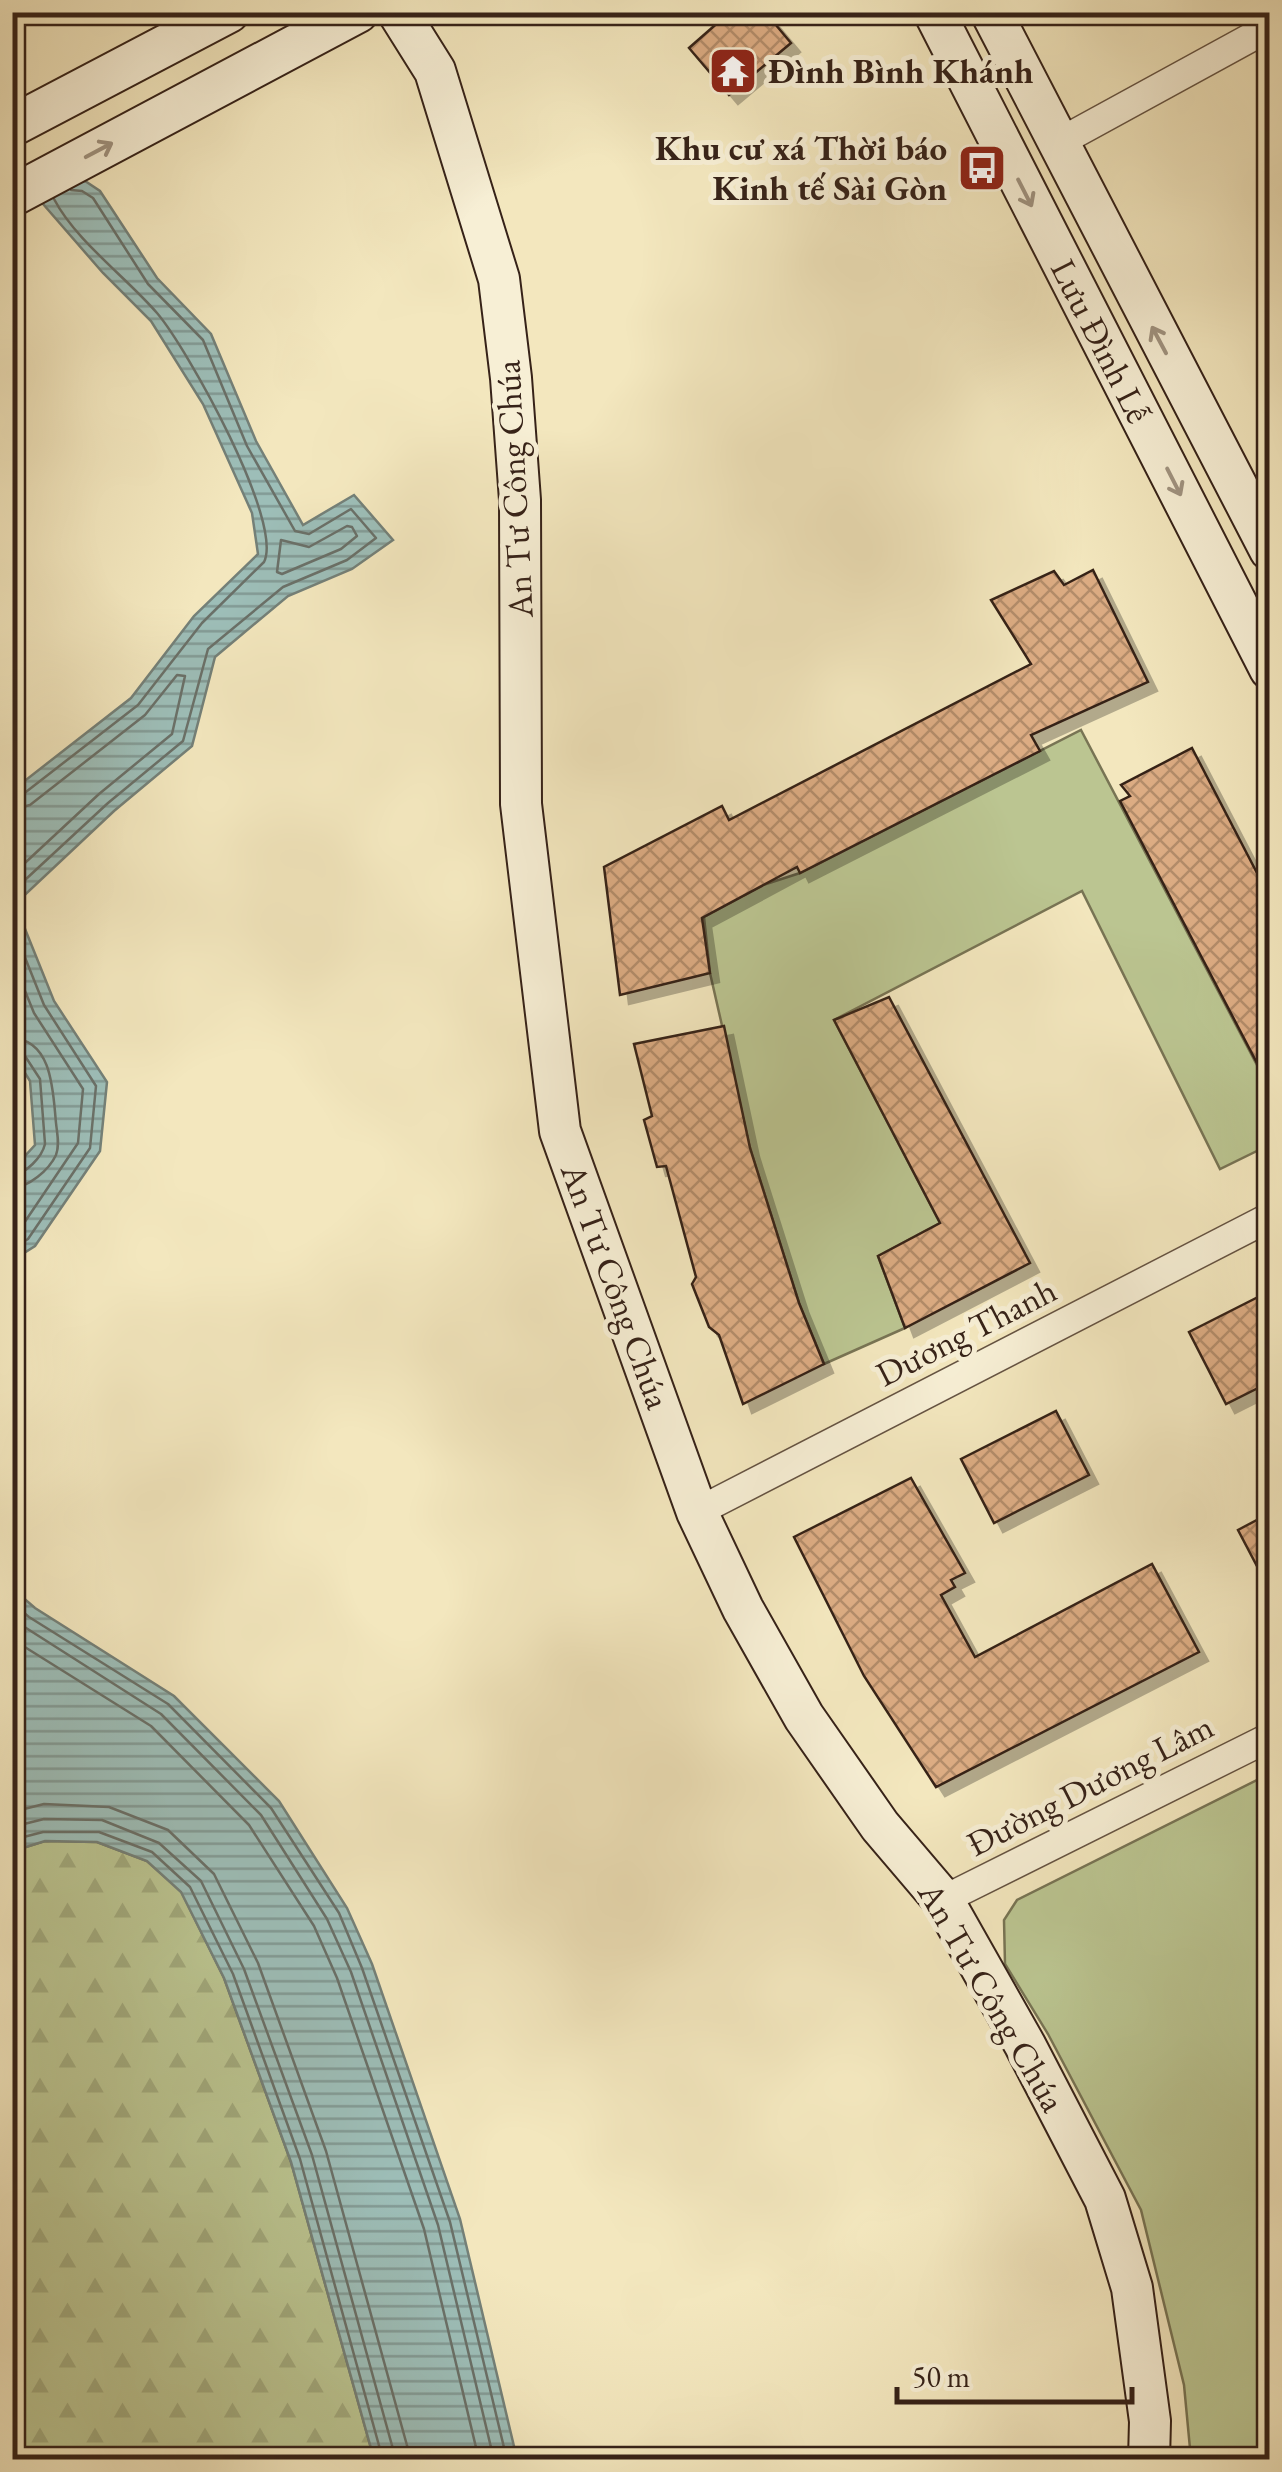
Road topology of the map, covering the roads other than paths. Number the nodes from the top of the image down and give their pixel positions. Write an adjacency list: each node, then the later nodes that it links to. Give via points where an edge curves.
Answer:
1 (228, 12): 7 (street)
2 (358, 12): 9 (street, one-way to 2)
3 (398, 12): 13 (street, An Tư Công Chúa, via 435,71 499,279 520,500 521,804 560,1131)
4 (934, 12): 11 (street, Lưu Đình Lễ, one-way to 11)
5 (991, 12): 8 (street, Lưu Đình Lễ)
6 (1270, 27): 8 (street)
7 (12, 126)
8 (1056, 144): 10 (street, Lưu Đình Lễ, one-way to 8)
9 (12, 196)
10 (1270, 550)
11 (1270, 669)
12 (1270, 1216): 13 (street, Dương Thanh)
13 (697, 1512): 15 (street, An Tư Công Chúa, via 804,1717 880,1826)
14 (1270, 1737): 15 (street, Đường Dương Lâm)
15 (944, 1900): 16 (street, An Tư Công Chúa, via 1105,2199 1132,2288)
16 (1149, 2460)

